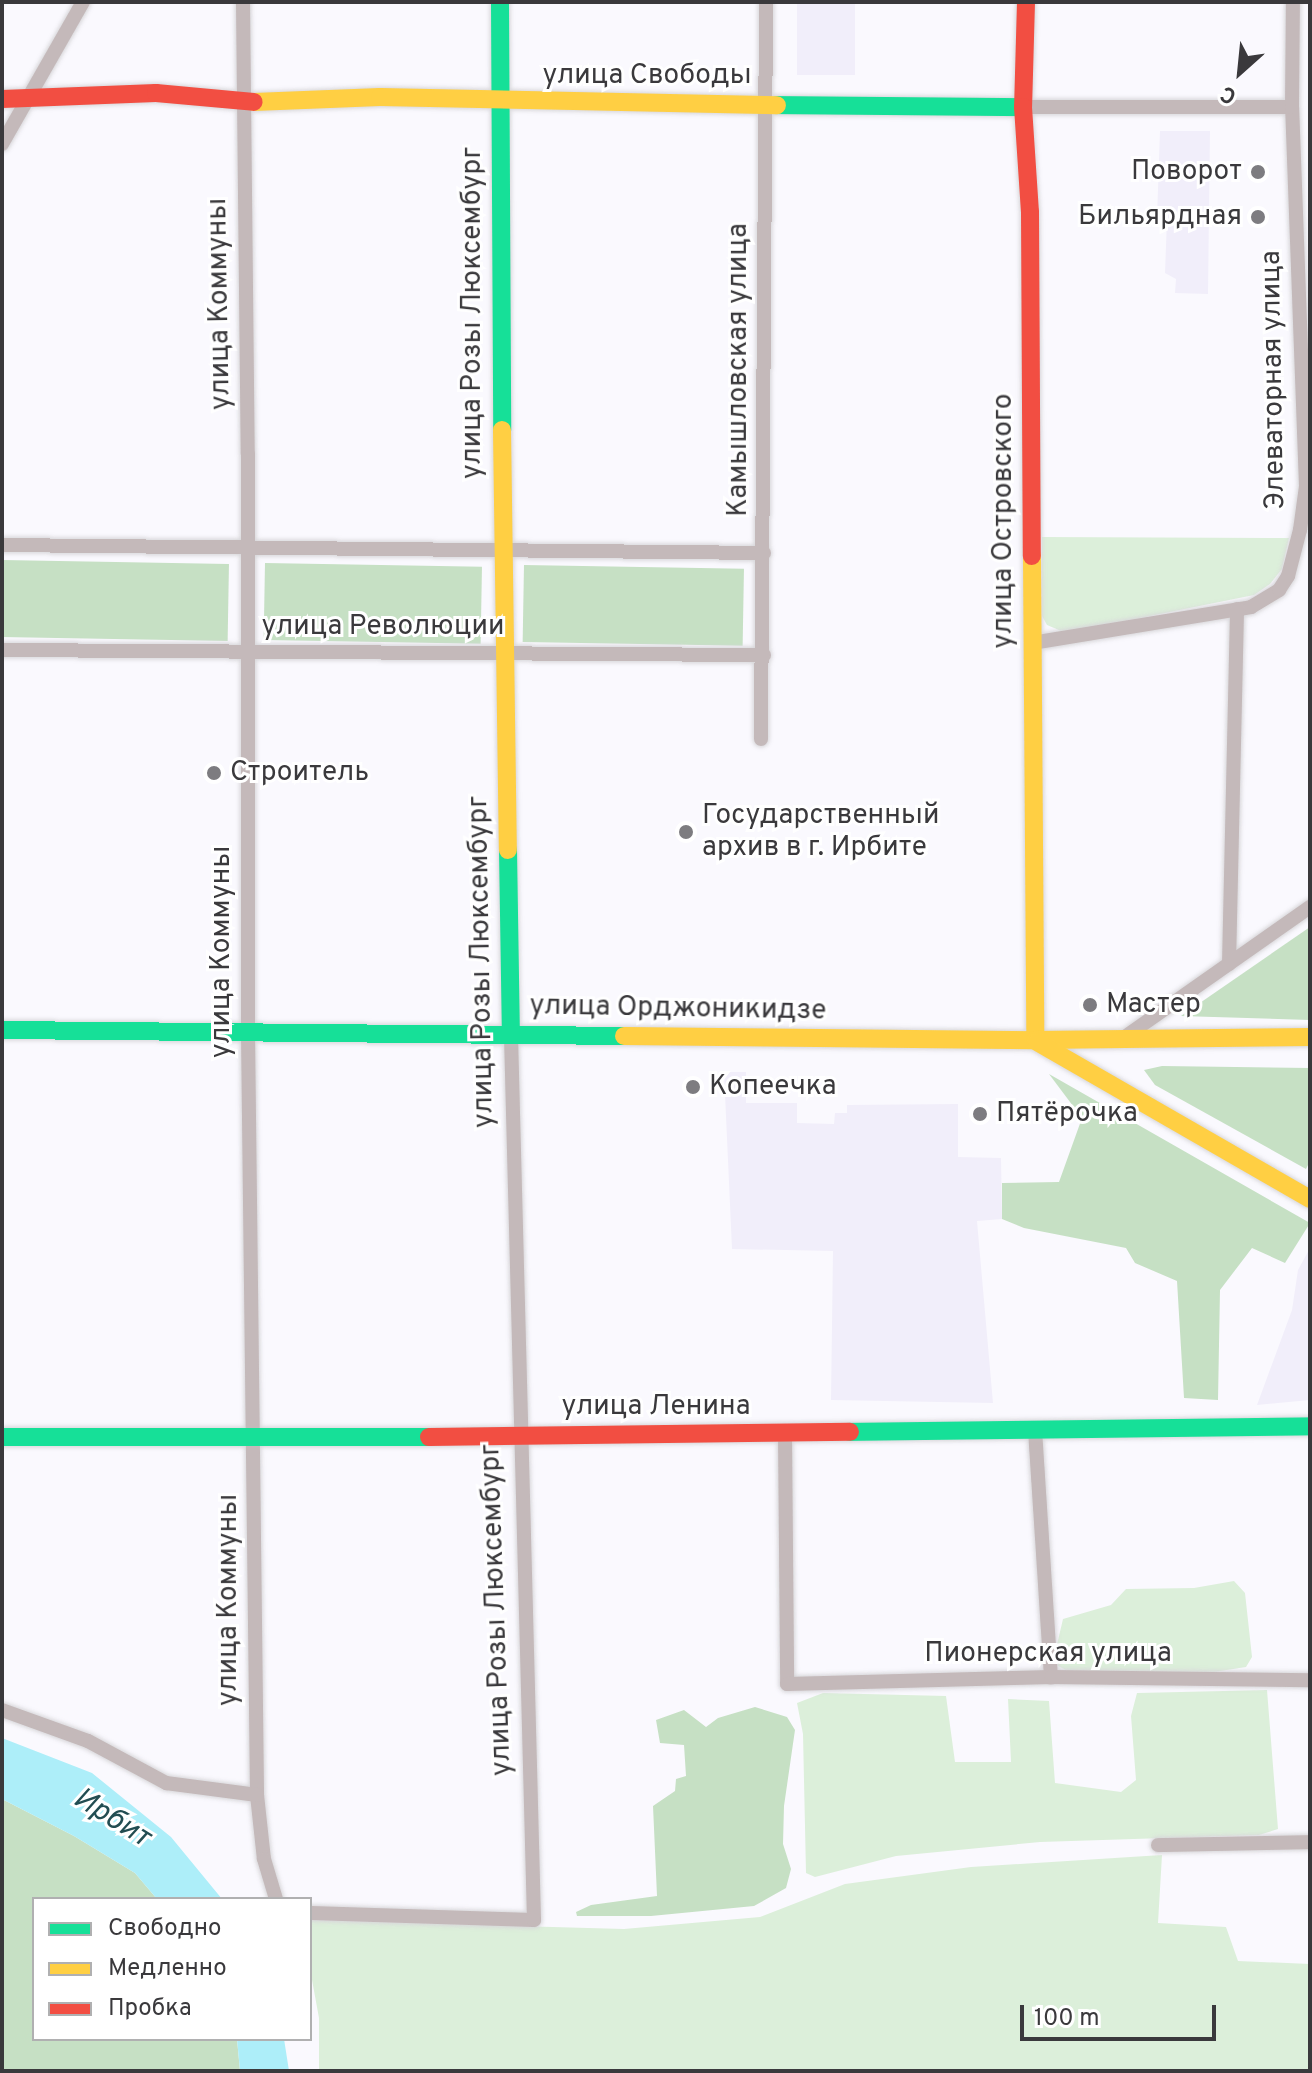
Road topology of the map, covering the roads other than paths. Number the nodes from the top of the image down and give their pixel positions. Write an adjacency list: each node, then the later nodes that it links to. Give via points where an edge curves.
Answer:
1 (83, 2): 8 (street)
2 (243, 2): 9 (street, улица Коммуны)
3 (500, 2): 10 (street, улица Розы Люксембург)
4 (766, 2): 11 (street, Камышловская улица)
5 (1026, 2): 12 (street, улица Островского)
6 (1293, 2): 13 (street, Элеваторная улица)
7 (2, 99): 8 (street, улица Свободы)
8 (27, 100): 9 (street, улица Свободы, via 156,93); 14 (street)
9 (243, 102): 10 (street, улица Свободы, via 380,97); 16 (street, улица Коммуны)
10 (500, 102): 11 (street, улица Свободы); 17 (street, улица Розы Люксембург)
11 (767, 105): 12 (street, улица Свободы); 18 (street, Камышловская улица)
12 (1023, 107): 13 (street, улица Свободы); 20 (street, улица Островского, via 1030,212)
13 (1292, 107): 19 (street, Элеваторная улица, via 1306,486 1288,576 1266,601)
14 (2, 144)
15 (2, 545): 16 (street)
16 (248, 546): 17 (street); 22 (street, улица Коммуны)
17 (502, 553): 18 (street); 23 (street, улица Розы Люксембург)
18 (764, 553): 24 (street, Камышловская улица)
19 (1237, 609): 20 (street); 27 (street)
20 (1032, 643): 33 (street, улица Островского)
21 (2, 650): 22 (street, улица Революции)
22 (247, 653): 23 (street, улица Революции); 29 (street, улица Коммуны)
23 (504, 653): 24 (street, улица Революции); 30 (street, улица Розы Люксембург)
24 (764, 655): 25 (street, Камышловская улица)
25 (761, 739)
26 (1310, 907): 27 (street)
27 (1229, 964): 32 (street)
28 (2, 1030): 29 (street, улица Орджоникидзе)
29 (248, 1033): 30 (street, улица Орджоникидзе); 40 (street, улица Коммуны)
30 (511, 1035): 33 (street, улица Орджоникидзе); 38 (street, улица Розы Люксембург)
31 (1310, 1037): 32 (street)
32 (1122, 1039): 33 (street)
33 (1035, 1040): 34 (street, улица Орджоникидзе)
34 (1310, 1199)
35 (1310, 1426): 36 (street, улица Ленина)
36 (1035, 1430): 37 (street, улица Ленина); 41 (street)
37 (785, 1434): 38 (street, улица Ленина); 41 (street, Пионерская улица, via 787,1684)
38 (520, 1436): 40 (street, улица Ленина); 48 (street, улица Розы Люксембург, via 534,1920)
39 (2, 1437): 40 (street, улица Ленина)
40 (254, 1439): 44 (street, улица Коммуны)
41 (1051, 1677): 42 (street, Пионерская улица)
42 (1310, 1680)
43 (2, 1710): 44 (street, via 88,1741 166,1783)
44 (257, 1795): 47 (street, улица Коммуны, via 264,1859)
45 (1310, 1842): 46 (street)
46 (1158, 1845)
47 (275, 1897)
48 (312, 1913)

